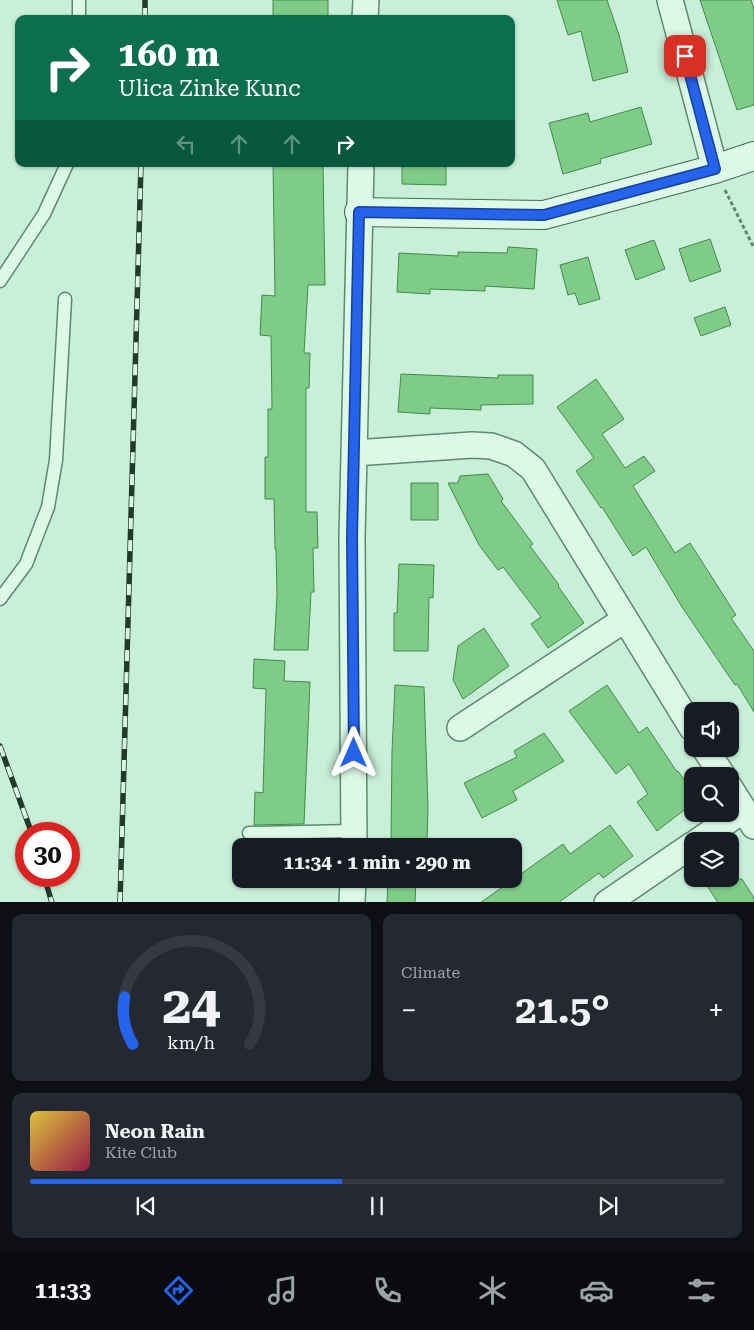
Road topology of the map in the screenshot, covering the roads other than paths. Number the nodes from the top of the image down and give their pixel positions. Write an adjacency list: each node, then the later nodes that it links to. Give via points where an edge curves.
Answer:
1 (79, 0): 4 (lane)
2 (366, 0): 5 (street)
3 (670, 0): 9 (street)
4 (79, 15)
5 (365, 15)
6 (754, 156): 9 (street)
7 (66, 167): 11 (lane, via 44,214)
8 (361, 167): 10 (street)
9 (715, 169): 10 (street, via 544,215)
10 (359, 212): 13 (street)
11 (0, 281)
12 (65, 299): 14 (lane, via 56,460 48,507 26,564)
13 (354, 453): 15 (street, via 472,445 491,446 514,454 533,469); 23 (street)
14 (0, 598)
15 (624, 620): 16 (street); 17 (street)
16 (684, 715)
17 (460, 728)
18 (739, 802): 19 (street)
19 (749, 818): 20 (street)
20 (718, 832)
21 (249, 833): 22 (lane)
22 (336, 838)
23 (354, 838)
24 (684, 850): 27 (street)
25 (353, 888): 26 (street)
26 (352, 902)
27 (607, 902)

